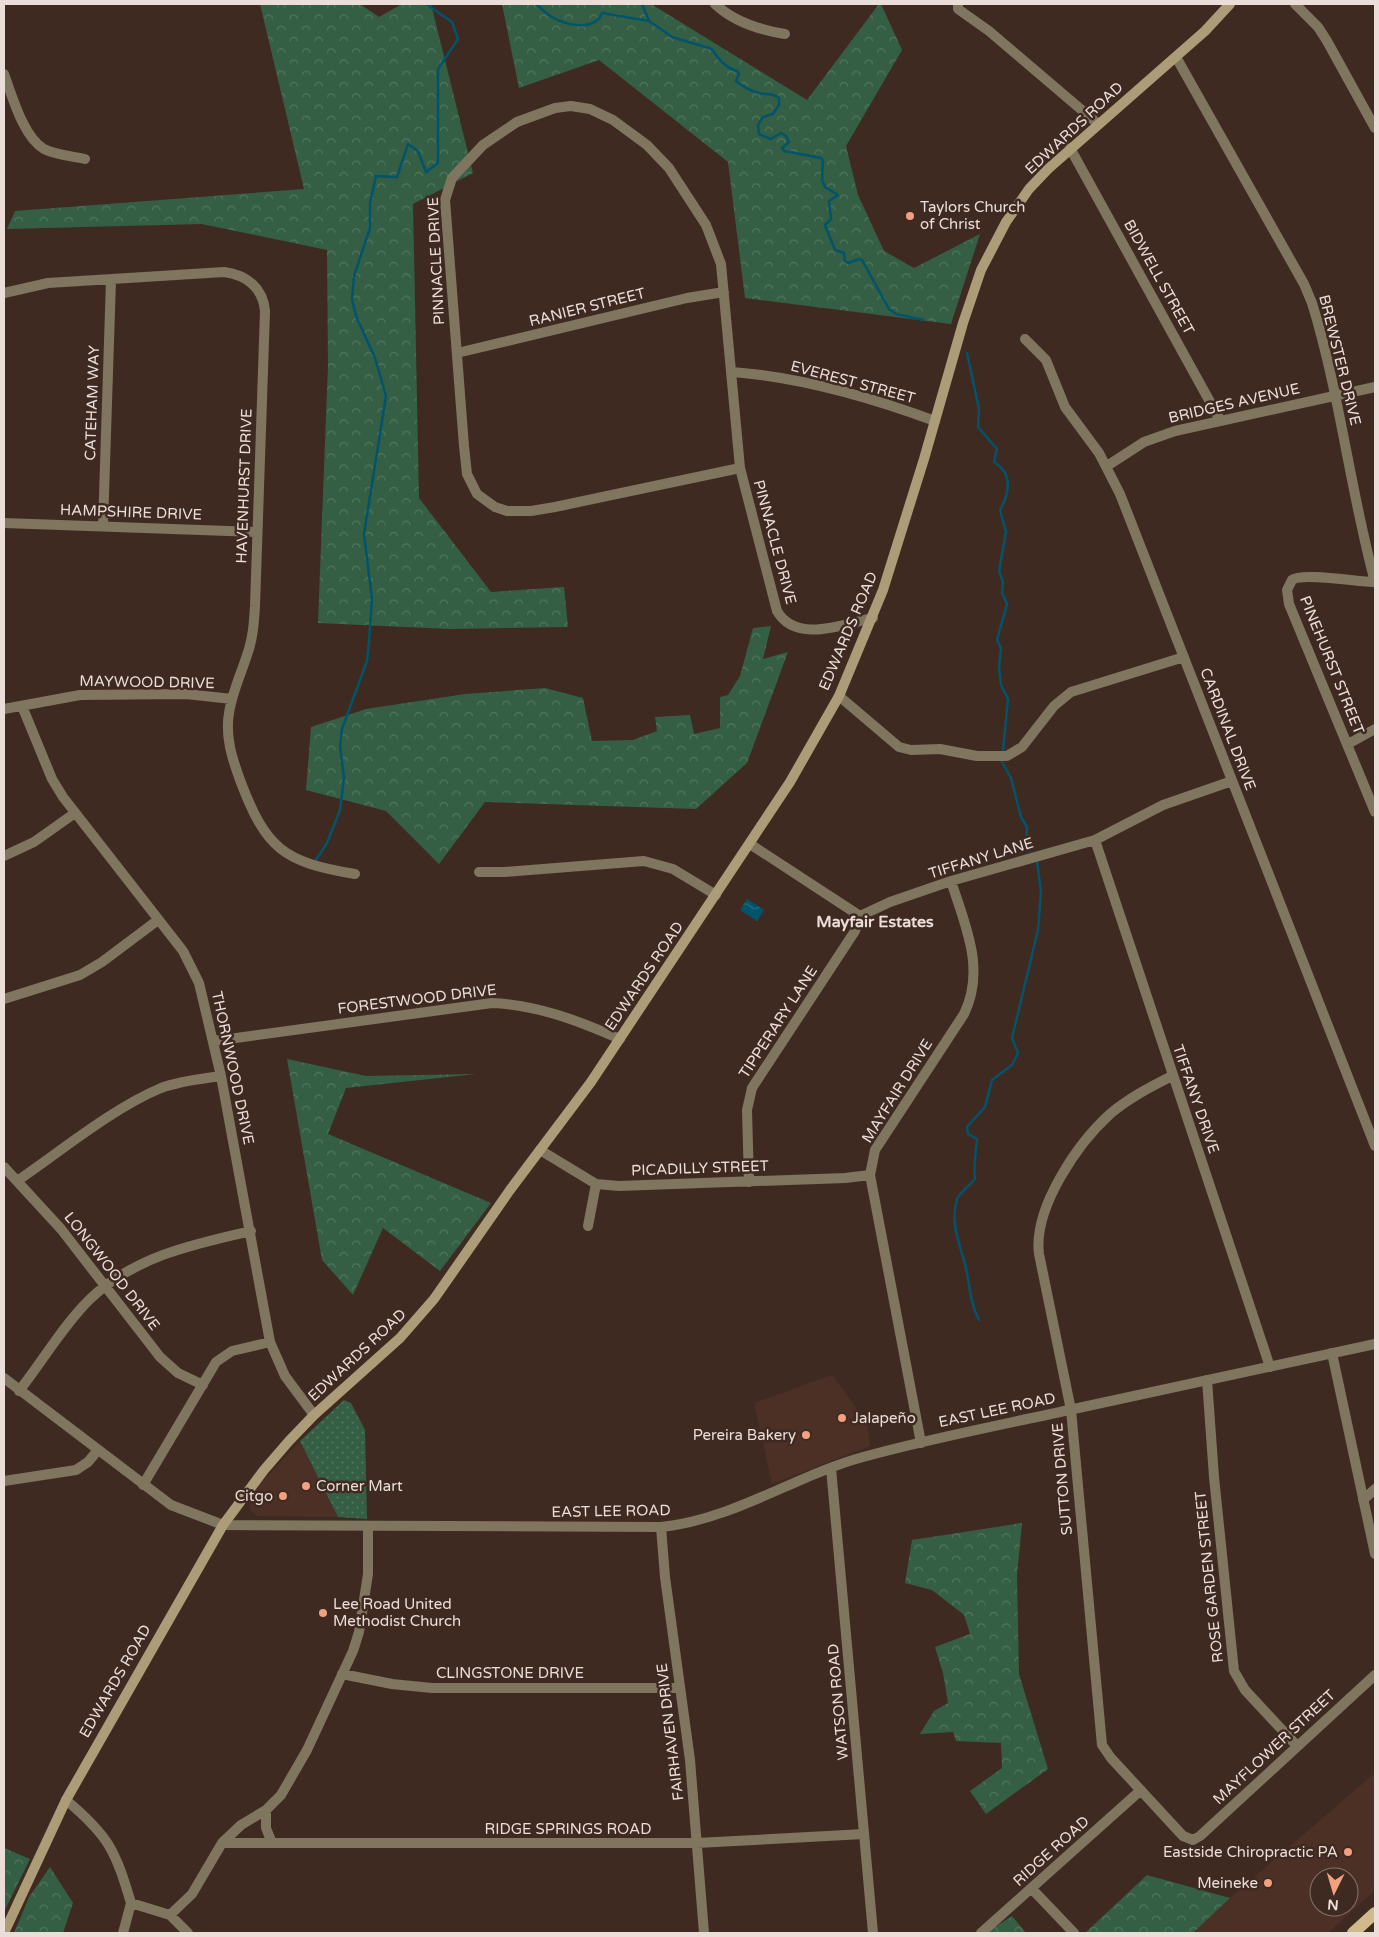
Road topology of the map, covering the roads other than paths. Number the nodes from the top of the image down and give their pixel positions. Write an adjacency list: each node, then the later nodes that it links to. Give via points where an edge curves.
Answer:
1 (715, 4): 5 (street, via 734,18)
2 (958, 4): 8 (street, via 958,9)
3 (1230, 4): 6 (main road, EDWARDS ROAD)
4 (1295, 4): 9 (street, via 1318,27)
5 (785, 34)
6 (1176, 57): 8 (main road, EDWARDS ROAD); 19 (street, BREWSTER DRIVE, via 1304,284 1317,320)
7 (4, 74): 11 (street, via 33,139 50,152)
8 (1097, 123): 10 (main road, EDWARDS ROAD)
9 (1375, 128)
10 (1070, 148): 20 (street, BIDWELL STREET); 21 (main road, EDWARDS ROAD, via 1029,189 992,247 972,293)
11 (85, 159)
12 (111, 280): 14 (street, HAVENHURST DRIVE, via 48,283); 25 (street, CATEHAM WAY); 26 (street, HAVENHURST DRIVE, via 224,272 237,274 257,288 265,312)
13 (724, 292): 16 (street, RANIER STREET); 16 (street, PINNACLE DRIVE, via 721,264 713,238 684,188 658,155 601,113 579,106 555,108 502,131 470,156 449,184 445,207); 17 (street, PINNACLE DRIVE)
14 (4, 293)
15 (1025, 339): 22 (street, CARDINAL DRIVE, via 1046,360 1065,407)
16 (457, 353): 23 (street, PINNACLE DRIVE, via 467,474 477,494 495,507 519,511 555,507)
17 (732, 372): 21 (street, EVEREST STREET, via 764,374 813,384); 23 (street, PINNACLE DRIVE)
18 (1375, 387): 19 (street, BRIDGES AVENUE)
19 (1334, 396): 20 (street, BRIDGES AVENUE); 27 (street, BREWSTER DRIVE, via 1356,508)
20 (1220, 420): 22 (street, BRIDGES AVENUE, via 1152,438)
21 (935, 421): 28 (main road, EDWARDS ROAD)
22 (1107, 466): 29 (street, CARDINAL DRIVE)
23 (740, 468): 28 (street, PINNACLE DRIVE, via 774,605 783,619 792,626 807,630)
24 (4, 523): 25 (street, HAMPSHIRE DRIVE)
25 (103, 526): 26 (street, HAMPSHIRE DRIVE)
26 (257, 532): 31 (street, HAVENHURST DRIVE, via 253,629)
27 (1375, 582): 35 (street, PINEHURST STREET, via 1302,576 1292,580 1287,590 1289,604)
28 (873, 618): 30 (main road, EDWARDS ROAD)
29 (1184, 657): 30 (street, via 1071,692 1054,706 1022,747 1001,757 899,747); 36 (street, CARDINAL DRIVE)
30 (839, 696): 40 (main road, EDWARDS ROAD)
31 (232, 699): 32 (street, MAYWOOD DRIVE, via 186,694 99,694); 43 (street, HAVENHURST DRIVE, via 227,724 230,750 248,800 264,830 279,847 301,861)
32 (22, 706): 33 (street, MAYWOOD DRIVE); 38 (street, THORNWOOD DRIVE, via 52,779)
33 (4, 709)
34 (1375, 729): 35 (street)
35 (1348, 744): 37 (street, PINEHURST STREET)
36 (1232, 781): 39 (street, TIFFANY LANE, via 1163,804); 53 (street, CARDINAL DRIVE)
37 (1375, 812)
38 (75, 813): 41 (street, via 34,842); 47 (street, THORNWOOD DRIVE)
39 (1095, 840): 44 (street, TIFFANY LANE); 52 (street, TIFFANY DRIVE)
40 (750, 844): 45 (main road, EDWARDS ROAD); 46 (street)
41 (4, 856)
42 (479, 872): 45 (street, via 644,861 673,869)
43 (355, 874)
44 (952, 881): 46 (street, TIFFANY LANE); 56 (street, MAYFAIR DRIVE, via 973,952 975,976 971,998 964,1014 875,1150)
45 (716, 895): 49 (main road, EDWARDS ROAD)
46 (860, 916): 58 (street, TIPPERARY LANE, via 855,930 752,1088 748,1110)
47 (158, 920): 48 (street, via 102,962 80,974 57,984); 50 (street, THORNWOOD DRIVE, via 193,968 204,997)
48 (4, 998)
49 (620, 1039): 50 (street, FORESTWOOD DRIVE, via 555,1014 492,1004); 54 (main road, EDWARDS ROAD)
50 (214, 1041): 51 (street, THORNWOOD DRIVE)
51 (221, 1076): 57 (street, via 179,1083 148,1094); 61 (street, THORNWOOD DRIVE)
52 (1172, 1076): 66 (street, TIFFANY DRIVE); 71 (street, SUTTON DRIVE, via 1127,1100 1094,1131 1060,1180 1040,1226 1039,1254)
53 (1375, 1146)
54 (540, 1150): 59 (street, PICADILLY STREET); 72 (main road, EDWARDS ROAD, via 419,1318)
55 (4, 1167): 57 (street, LONGWOOD DRIVE)
56 (870, 1175): 58 (street, PICADILLY STREET); 73 (street, MAYFAIR DRIVE)
57 (18, 1181): 62 (street, LONGWOOD DRIVE)
58 (749, 1182): 59 (street, PICADILLY STREET)
59 (596, 1184): 60 (street)
60 (588, 1226)
61 (251, 1231): 62 (street, via 169,1252); 63 (street, THORNWOOD DRIVE)
62 (105, 1286): 69 (street, LONGWOOD DRIVE, via 160,1357 178,1373); 70 (street, via 88,1301)
63 (270, 1342): 69 (street, via 225,1354); 72 (street, THORNWOOD DRIVE, via 285,1376)
64 (1375, 1344): 65 (street, EAST LEE ROAD)
65 (1332, 1354): 66 (street, EAST LEE ROAD); 79 (street)
66 (1270, 1367): 68 (street, EAST LEE ROAD)
67 (4, 1378): 70 (street, EAST LEE ROAD)
68 (1207, 1380): 71 (street, EAST LEE ROAD); 87 (street, ROSE GARDEN STREET, via 1234,1671 1245,1690)
69 (203, 1385): 77 (street)
70 (19, 1391): 74 (street, EAST LEE ROAD)
71 (1072, 1410): 73 (street, EAST LEE ROAD); 88 (street, SUTTON DRIVE, via 1100,1735 1105,1751)
72 (314, 1415): 80 (main road, EDWARDS ROAD, via 264,1470)
73 (921, 1442): 75 (street, EAST LEE ROAD)
74 (98, 1450): 76 (street, via 76,1470); 77 (street, EAST LEE ROAD)
75 (831, 1468): 82 (street, EAST LEE ROAD, via 724,1514); 91 (street, WATSON ROAD)
76 (4, 1480)
77 (143, 1485): 80 (street, EAST LEE ROAD, via 171,1505)
78 (1375, 1489): 79 (street)
79 (1363, 1500): 83 (street)
80 (223, 1525): 81 (street, EAST LEE ROAD); 89 (main road, EDWARDS ROAD)
81 (368, 1526): 82 (street, EAST LEE ROAD); 84 (street, via 366,1592 358,1632)
82 (661, 1527): 86 (street, FAIRHAVEN DRIVE)
83 (1375, 1554)
84 (342, 1674): 86 (street, CLINGSTONE DRIVE, via 432,1688); 90 (street, via 289,1784)
85 (1375, 1675): 87 (street, MAYFLOWER STREET)
86 (680, 1688): 95 (street, FAIRHAVEN DRIVE)
87 (1297, 1746): 92 (street, MAYFLOWER STREET)
88 (1141, 1790): 92 (street, SUTTON DRIVE, via 1183,1836); 96 (street, RIDGE ROAD)
89 (66, 1800): 97 (street, via 108,1841); 100 (main road, EDWARDS ROAD)
90 (266, 1810): 93 (street, via 241,1825); 94 (street, via 266,1828)
91 (864, 1834): 95 (street, RIDGE SPRINGS ROAD); 104 (street, WATSON ROAD)
92 (1193, 1840)
93 (222, 1843): 94 (street, RIDGE SPRINGS ROAD); 99 (street, via 192,1894)
94 (272, 1843): 95 (street, RIDGE SPRINGS ROAD)
95 (697, 1843): 103 (street, FAIRHAVEN DRIVE)
96 (1032, 1889): 105 (street, RIDGE ROAD); 106 (street)
97 (131, 1903): 99 (street); 101 (street)
98 (1375, 1913): 107 (main road)
99 (170, 1915): 102 (street)
100 (4, 1933)
101 (123, 1933)
102 (188, 1933)
103 (704, 1933)
104 (873, 1933)
105 (981, 1933)
106 (1074, 1933)
107 (1352, 1933)

